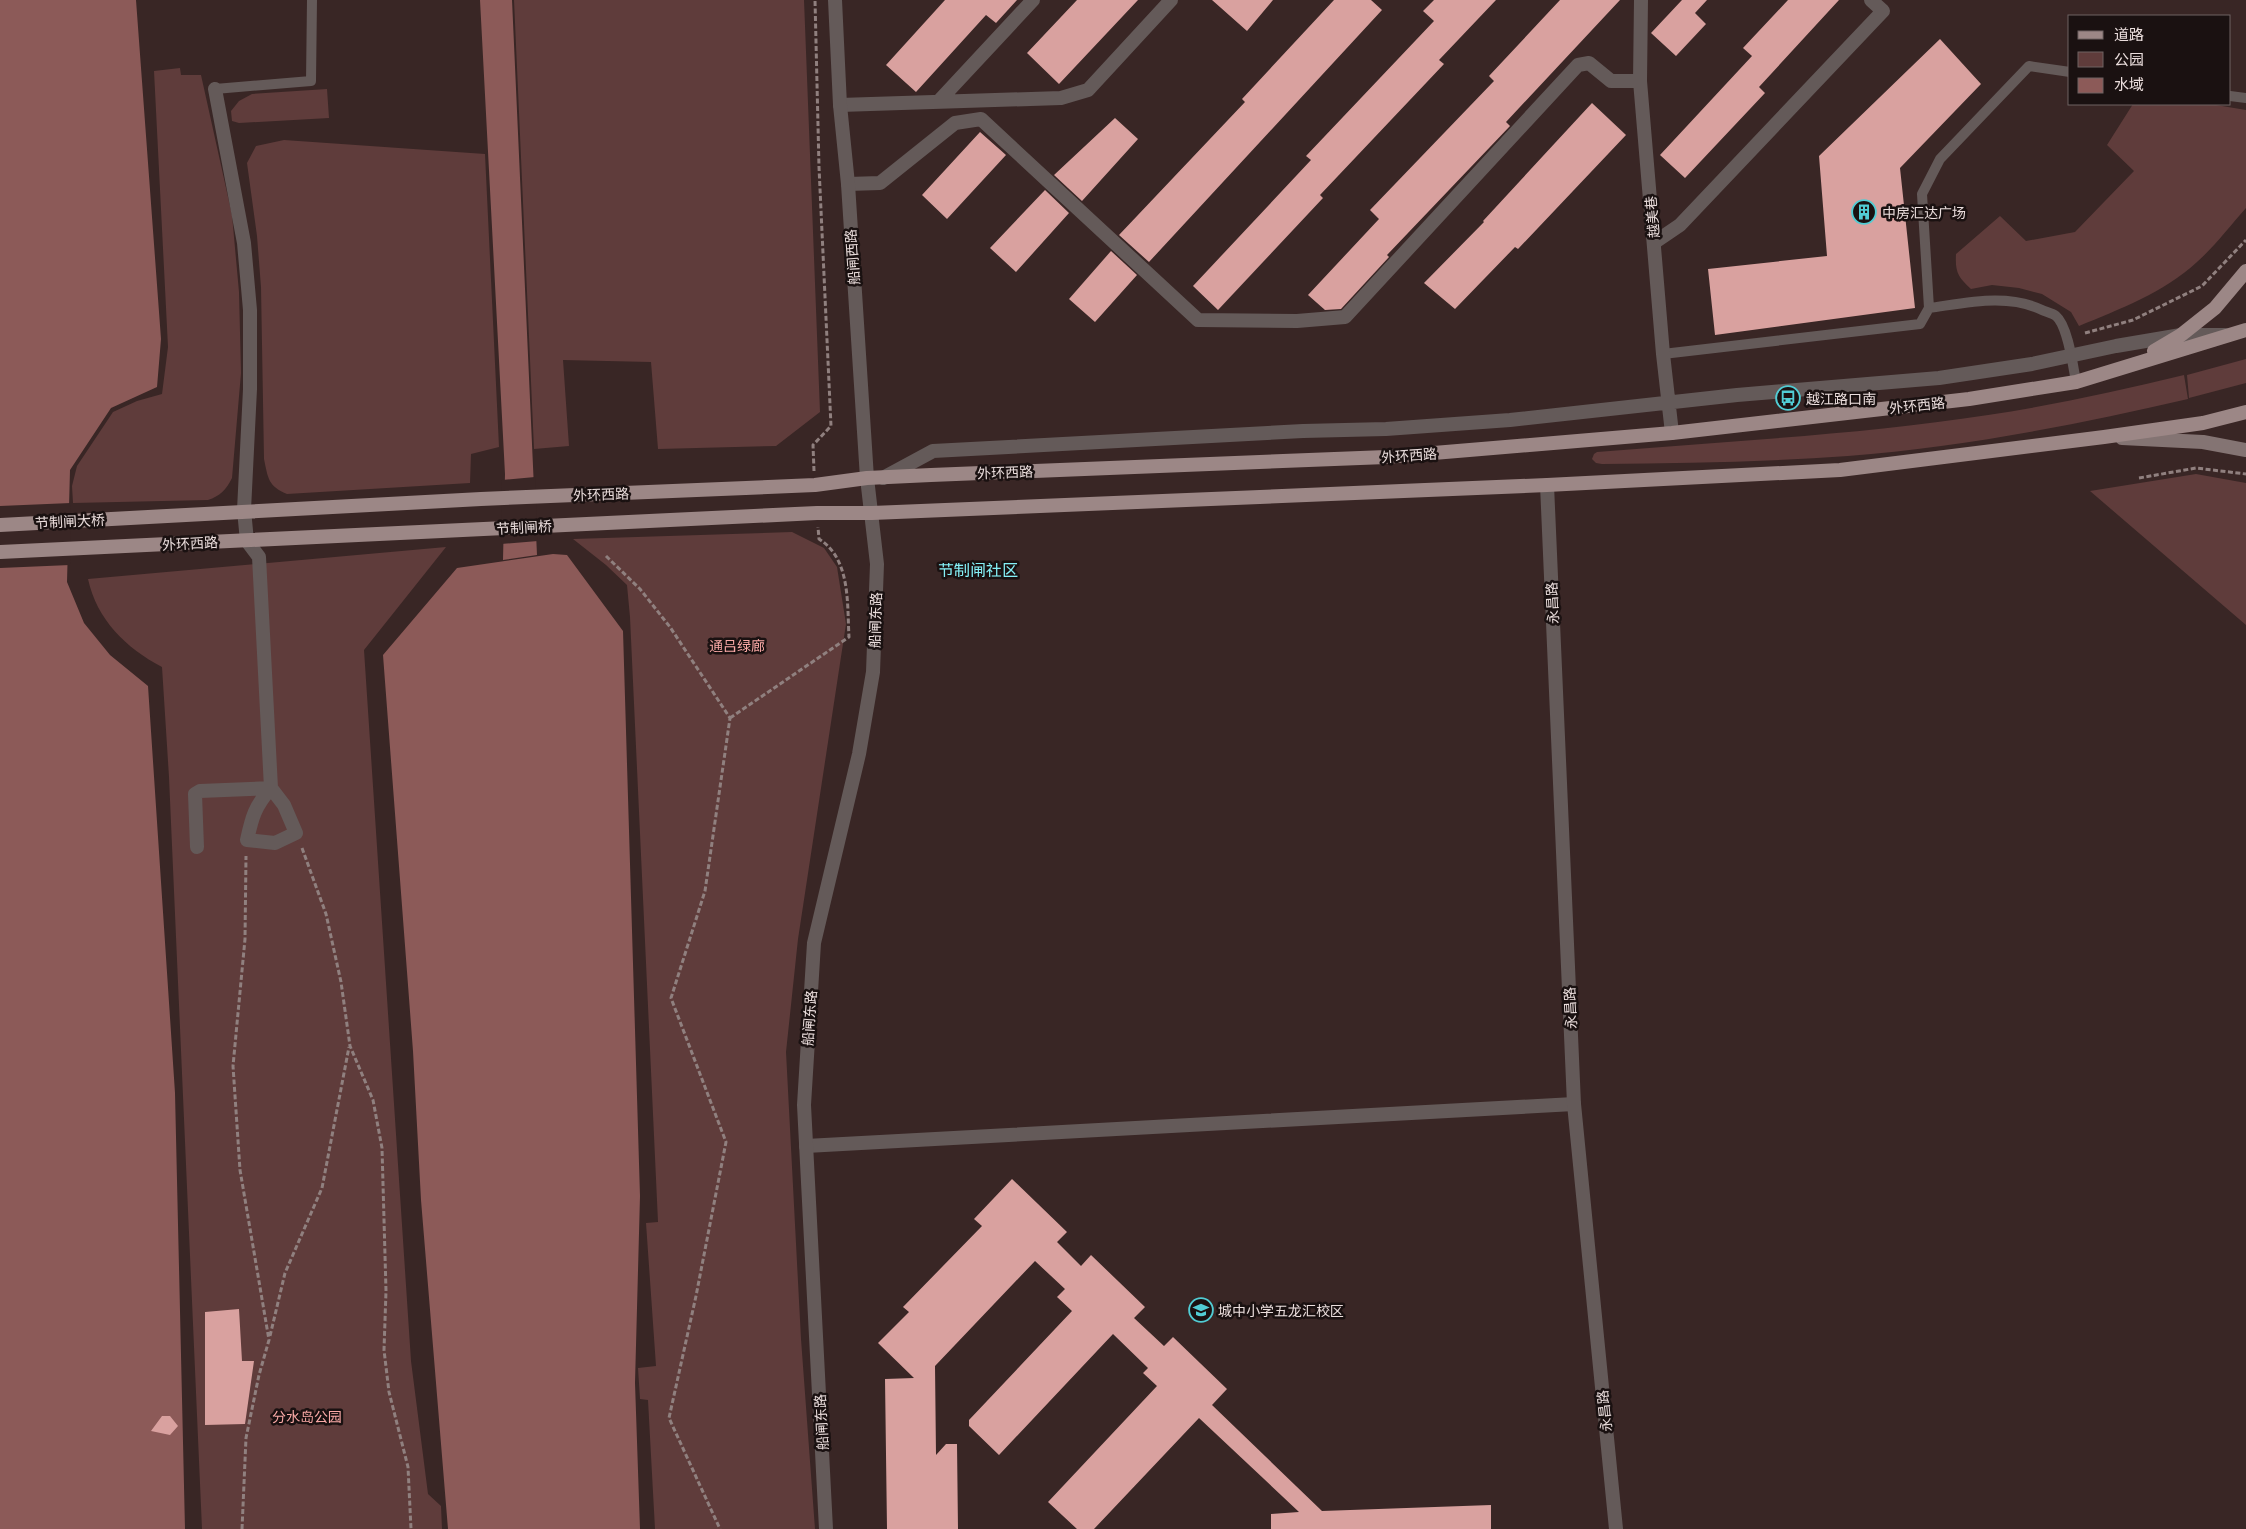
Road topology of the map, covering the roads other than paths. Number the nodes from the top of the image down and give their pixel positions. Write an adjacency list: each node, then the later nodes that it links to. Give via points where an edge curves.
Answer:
1 (312, 0): 9 (lane, via 311,81)
2 (835, 0): 13 (street, 船闸西路)
3 (1033, 0): 12 (street)
4 (1171, 0): 12 (street, via 1088,90 1061,98)
5 (1641, 0): 8 (street, 越美巷)
6 (1871, 0): 15 (street, via 1883,11 1680,225)
7 (2068, 72): 17 (lane, via 2030,66 1940,159 1922,194)
8 (1640, 81): 14 (street, via 1611,81 1590,63 1578,65 1345,317 1298,321 1198,320 980,118 955,123 880,183); 15 (street, 越美巷)
9 (214, 89): 32 (street, via 244,243 250,310)
10 (2231, 96): 11 (lane)
11 (2246, 98)
12 (938, 102): 13 (street)
13 (840, 105): 14 (street, 船闸西路)
14 (848, 184): 29 (street, 船闸西路)
15 (1655, 242): 21 (street, 越美巷)
16 (2246, 272): 19 (main road, via 2215,308)
17 (1929, 308): 21 (lane, via 1920,324); 23 (lane, via 1981,301 2011,301 2032,305 2057,317 2065,332)
18 (2246, 330): 20 (main road, 外环西路)
19 (2181, 335): 20 (street); 22 (main road); 24 (street, via 1939,378)
20 (2228, 335): 22 (main road, 外环西路)
21 (1663, 354): 24 (street, 越美巷)
22 (2134, 363): 23 (main road, 外环西路)
23 (2076, 382): 26 (main road, 外环西路, via 1969,399)
24 (1668, 402): 26 (street, 越美巷); 30 (street, via 1510,420 1396,428 933,451)
25 (2246, 412): 27 (main road, 外环西路, via 2203,423)
26 (1672, 433): 30 (main road, 外环西路, via 1386,457)
27 (2104, 437): 28 (main road, via 2203,442); 31 (main road, 外环西路, via 1840,470)
28 (2246, 450)
29 (867, 478): 30 (main road, 外环西路); 32 (main road, 外环西路, via 815,486); 33 (street, 船闸西路)
30 (882, 478)
31 (1547, 485): 33 (main road, 外环西路); 42 (street, 永昌路)
32 (244, 510): 34 (main road, 节制闸大桥); 37 (street)
33 (872, 513): 35 (main road, 外环西路, via 817,512); 43 (street, 船闸东路, via 877,564 873,672 858,754 814,943 804,1105)
34 (0, 525)
35 (564, 525): 36 (main road, 节制闸桥)
36 (483, 530): 37 (main road, 外环西路)
37 (247, 541): 38 (main road, 外环西路); 40 (street, via 259,557)
38 (137, 546): 39 (main road, 节制闸大桥)
39 (0, 552)
40 (271, 788): 40 (street, via 252,816 247,840 275,843 296,833 284,805); 41 (street, via 200,791 195,794)
41 (197, 847)
42 (1574, 1104): 43 (street); 45 (street, 永昌路)
43 (806, 1146): 44 (street, 船闸东路)
44 (826, 1529)
45 (1616, 1529)

